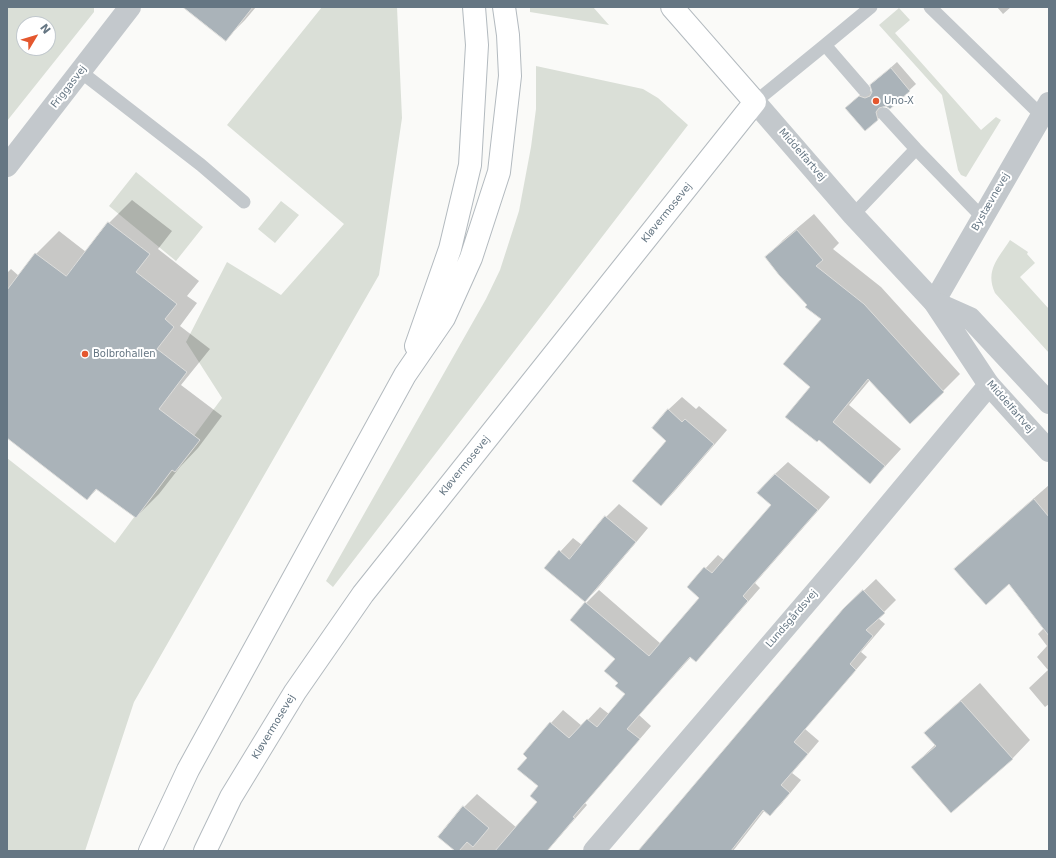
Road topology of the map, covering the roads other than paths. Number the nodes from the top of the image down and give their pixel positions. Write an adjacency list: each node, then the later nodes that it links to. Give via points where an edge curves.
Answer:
1 (130, 7): 8 (street, Friggasvej)
2 (474, 7): 19 (main road, via 477,45 470,165 450,249)
3 (504, 7): 19 (main road, via 510,76 499,172 471,258 444,318)
4 (672, 7): 10 (main road, Middelfartvej)
5 (871, 7): 7 (lane)
6 (930, 7): 11 (lane)
7 (825, 45): 9 (lane); 10 (lane)
8 (81, 72): 14 (street, Friggasvej); 15 (lane, via 201,165)
9 (864, 90)
10 (755, 102): 16 (street, Middelfartvej); 24 (main road, Kløvermosevej, via 363,594 295,692 231,796)
11 (1045, 109): 17 (street, Bystævnevej)
12 (884, 114): 13 (lane)
13 (916, 149): 16 (lane); 17 (lane)
14 (7, 166)
15 (244, 202)
16 (853, 215): 18 (street, Middelfartvej)
17 (982, 218): 18 (street, Bystævnevej)
18 (934, 302): 20 (street, Middelfartvej); 21 (street, Middelfartvej, via 970,318)
19 (405, 375): 23 (main road, via 188,770)
20 (989, 385): 22 (street, Middelfartvej); 25 (street, Lundsgårdsvej)
21 (1049, 404)
22 (1049, 451)
23 (150, 851)
24 (205, 851)
25 (594, 851)

